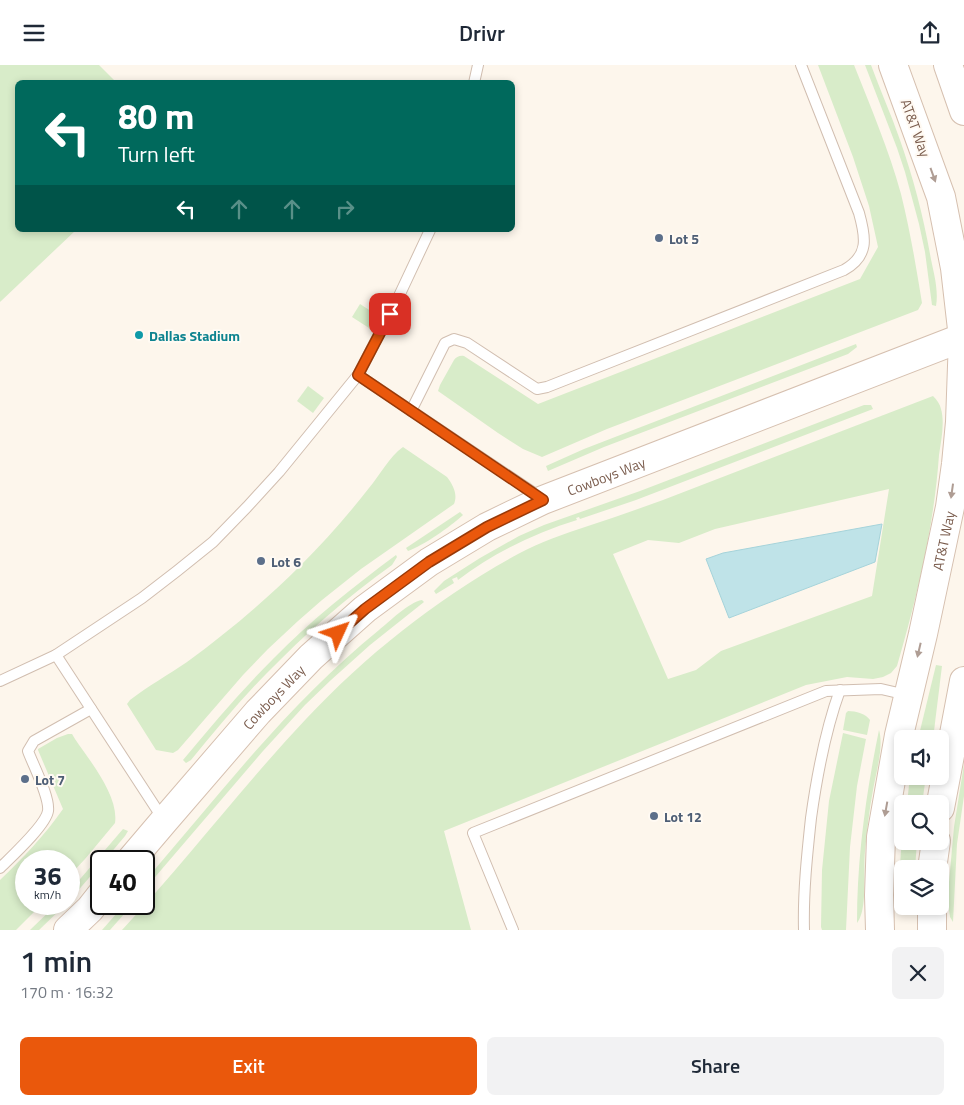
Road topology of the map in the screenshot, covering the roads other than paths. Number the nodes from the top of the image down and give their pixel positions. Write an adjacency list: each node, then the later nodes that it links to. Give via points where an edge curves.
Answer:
1 (478, 65): 5 (lane)
2 (801, 65): 10 (lane, via 859,213 864,246 852,266 537,389 467,343 454,339 445,343)
3 (893, 65): 8 (main road, AT&T Way, one-way to 8, via 941,197 955,268)
4 (948, 65): 6 (main road)
5 (475, 80)
6 (964, 111)
7 (429, 232): 9 (lane)
8 (963, 338): 11 (main road, Cowboys Way); 16 (main road, AT&T Way, one-way to 16, via 960,421 950,507)
9 (358, 375): 10 (lane); 12 (lane, via 279,472 213,542 142,598)
10 (411, 411): 11 (lane)
11 (543, 500): 20 (main road, Cowboys Way, via 487,527 429,562 365,609 311,657 258,712)
12 (56, 655): 13 (lane); 17 (lane)
13 (0, 681)
14 (964, 681): 18 (main road)
15 (840, 690): 16 (lane, via 881,689); 26 (lane, via 816,694 473,833); 27 (lane, via 814,796 806,866)
16 (908, 695): 28 (main road, AT&T Way, one-way to 28, via 881,837)
17 (91, 709): 20 (lane); 22 (lane, via 34,741 28,751 48,801 48,813 36,832)
18 (961, 712): 19 (main road)
19 (943, 795)
20 (164, 821): 21 (main road, Cowboys Way)
21 (139, 850)
22 (0, 868)
23 (90, 909): 25 (main road)
24 (932, 915): 29 (main road)
25 (68, 930)
26 (513, 930)
27 (804, 930)
28 (880, 930)
29 (932, 930)

